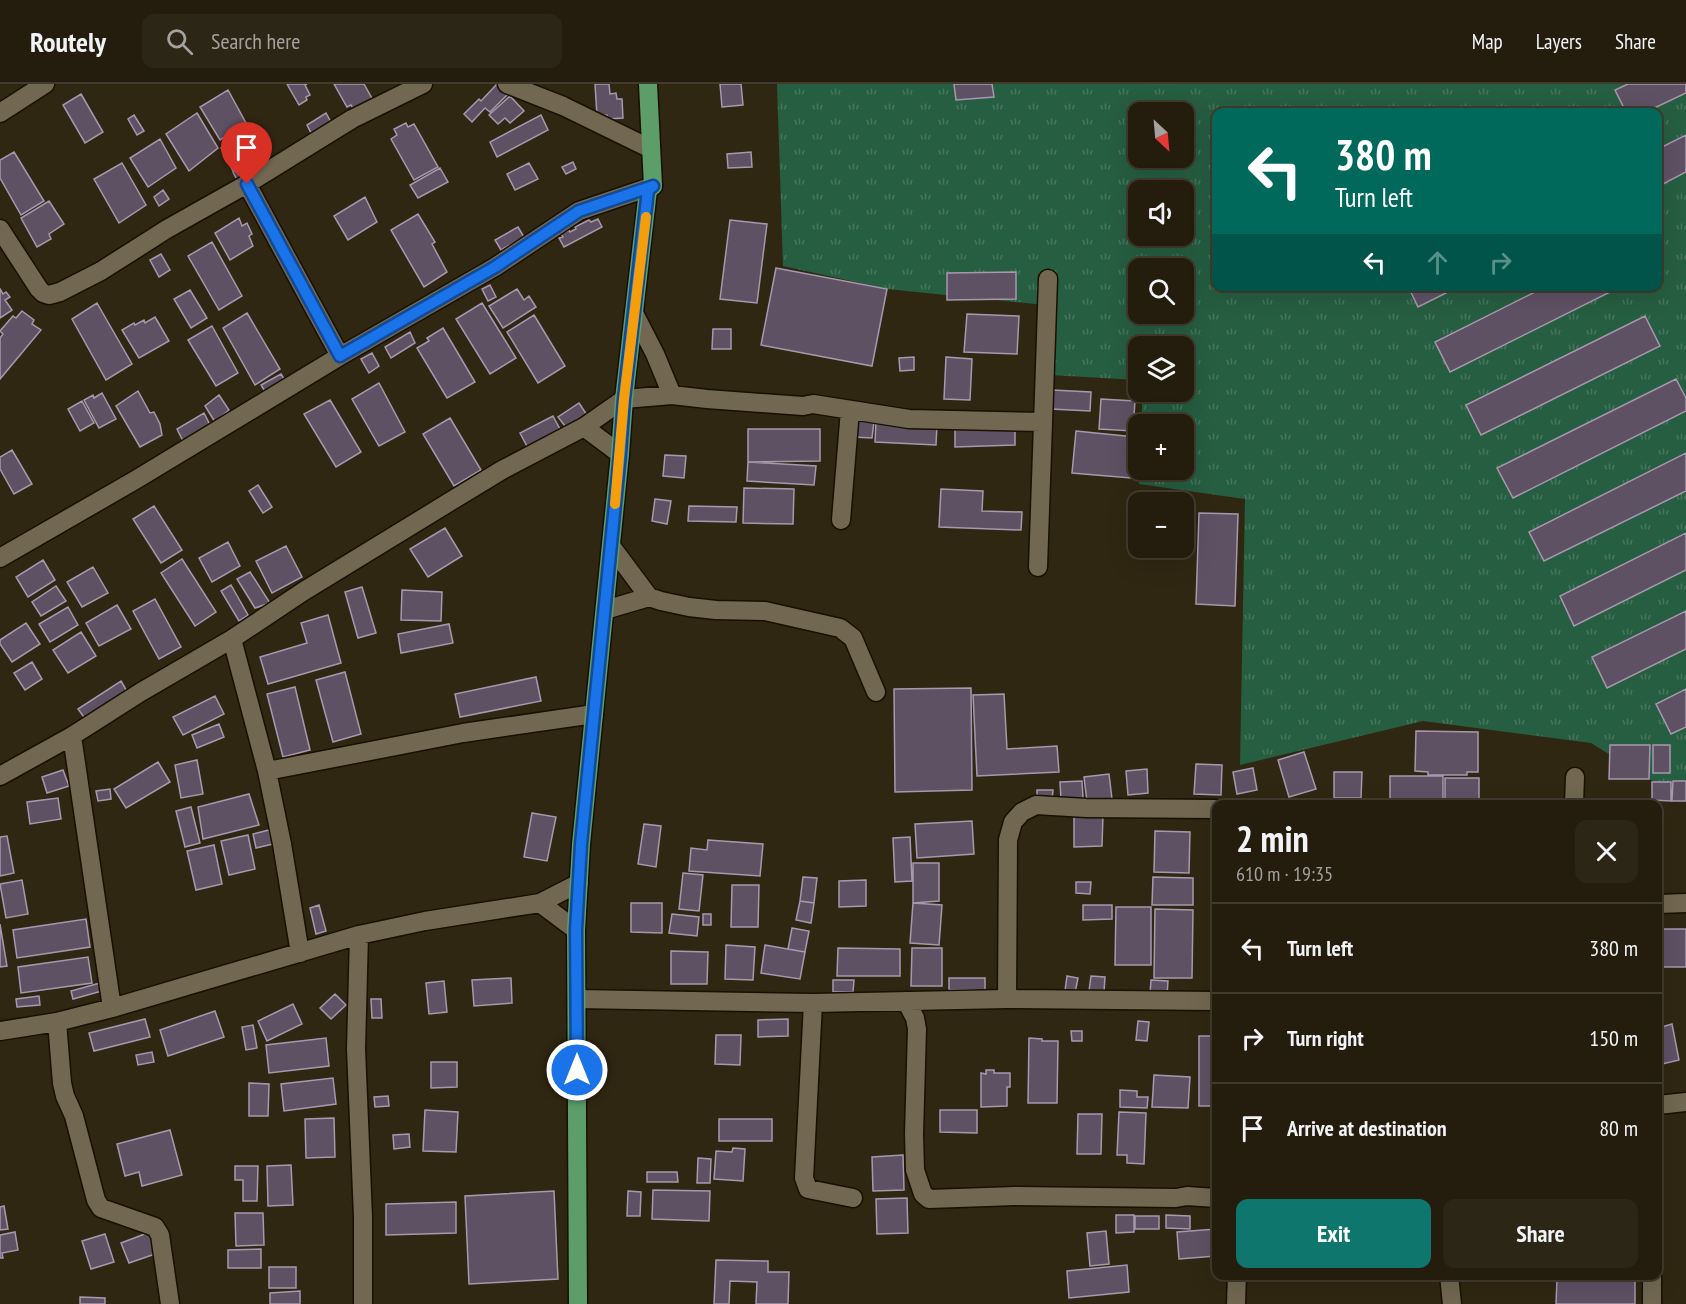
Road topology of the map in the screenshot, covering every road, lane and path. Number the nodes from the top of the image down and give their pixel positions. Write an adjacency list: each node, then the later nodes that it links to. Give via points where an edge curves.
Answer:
1 (45, 84): 5 (street)
2 (423, 84): 7 (street, via 352,119)
3 (507, 84): 6 (street)
4 (648, 84): 6 (main road)
5 (0, 113)
6 (651, 149): 8 (main road)
7 (247, 184): 9 (street, via 101,271 49,295 39,289); 12 (street)
8 (653, 186): 11 (main road, via 648,190); 12 (street, via 579,211 495,267)
9 (0, 229)
10 (1048, 279): 16 (street)
11 (634, 313): 13 (street); 14 (main road)
12 (340, 356): 21 (street)
13 (672, 395): 14 (street); 15 (street)
14 (624, 399): 17 (street); 18 (main road)
15 (850, 410): 16 (street, via 909,419); 19 (street)
16 (1043, 422): 22 (street)
17 (584, 427): 18 (street); 25 (street, via 502,470 377,545)
18 (620, 454): 20 (main road)
19 (841, 520)
20 (611, 546): 23 (street); 24 (main road)
21 (0, 558)
22 (1038, 567)
23 (648, 597): 24 (street); 26 (street, via 689,607 765,611 840,628 853,638)
24 (605, 610): 27 (main road)
25 (232, 639): 28 (street); 29 (street)
26 (876, 692)
27 (594, 714): 29 (street); 34 (main road)
28 (72, 736): 30 (street); 46 (street)
29 (267, 771): 40 (street)
30 (0, 776)
31 (1575, 777): 32 (street)
32 (1574, 800)
33 (1212, 809): 42 (street, via 1035,805 1022,812 1013,822 1008,840)
34 (579, 883): 35 (street); 38 (main road)
35 (540, 903): 38 (street); 39 (street)
36 (1686, 903): 37 (street)
37 (1662, 904)
38 (576, 930): 41 (main road)
39 (359, 935): 40 (street); 57 (street, via 356,1049)
40 (300, 953): 46 (street)
41 (577, 999): 45 (street); 58 (main road)
42 (1007, 999): 43 (street); 44 (street)
43 (1212, 1001)
44 (906, 1002): 45 (street); 52 (street, via 917,1029 915,1170 929,1199)
45 (813, 1004): 51 (street, via 804,1178 808,1189)
46 (112, 1008): 47 (street)
47 (57, 1022): 48 (street); 56 (street, via 62,1083 96,1200 101,1208 155,1227 160,1235)
48 (0, 1031)
49 (1686, 1102): 50 (street)
50 (1662, 1105)
51 (853, 1198)
52 (1212, 1198)
53 (1237, 1280): 59 (street)
54 (1450, 1280): 60 (street)
55 (1652, 1280): 61 (street)
56 (170, 1304)
57 (363, 1304)
58 (578, 1304)
59 (1236, 1304)
60 (1452, 1304)
61 (1652, 1304)

